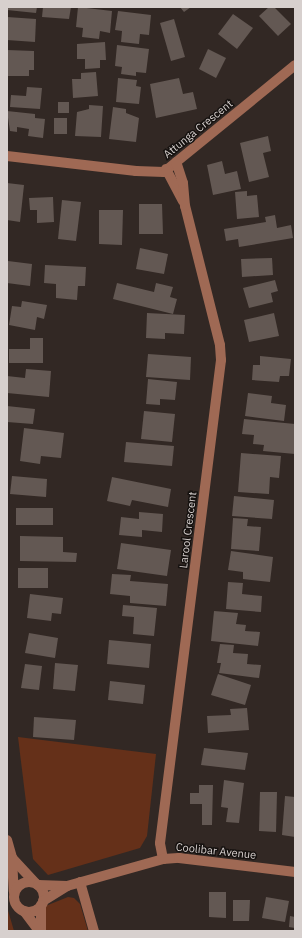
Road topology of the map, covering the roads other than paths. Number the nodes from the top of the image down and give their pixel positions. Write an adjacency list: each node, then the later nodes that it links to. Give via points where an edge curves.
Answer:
1 (295, 66): 3 (street, Attunga Crescent)
2 (7, 156): 4 (street, Attunga Crescent, via 136,171 155,172)
3 (176, 162): 4 (street, Attunga Crescent); 5 (street, Larool Crescent, via 183,183)
4 (166, 169): 5 (street, Larool Crescent)
5 (185, 206): 8 (street, Larool Crescent, via 220,345 221,360 160,843)
6 (7, 840): 7 (street)
7 (12, 858): 11 (street); 13 (street)
8 (163, 859): 9 (street, Coolibar Avenue, via 178,858); 10 (street, Coolibar Avenue)
9 (295, 872)
10 (80, 882): 12 (street, Coolibar Avenue); 17 (street)
11 (36, 884): 12 (street, Coolibar Avenue); 13 (street, via 25,882); 14 (street, via 43,892)
12 (67, 886): 14 (street, Coolibar Avenue)
13 (14, 891): 15 (street, via 14,901)
14 (42, 903): 15 (street, via 34,911); 16 (street)
15 (24, 911): 16 (street)
16 (40, 931)
17 (94, 931)

